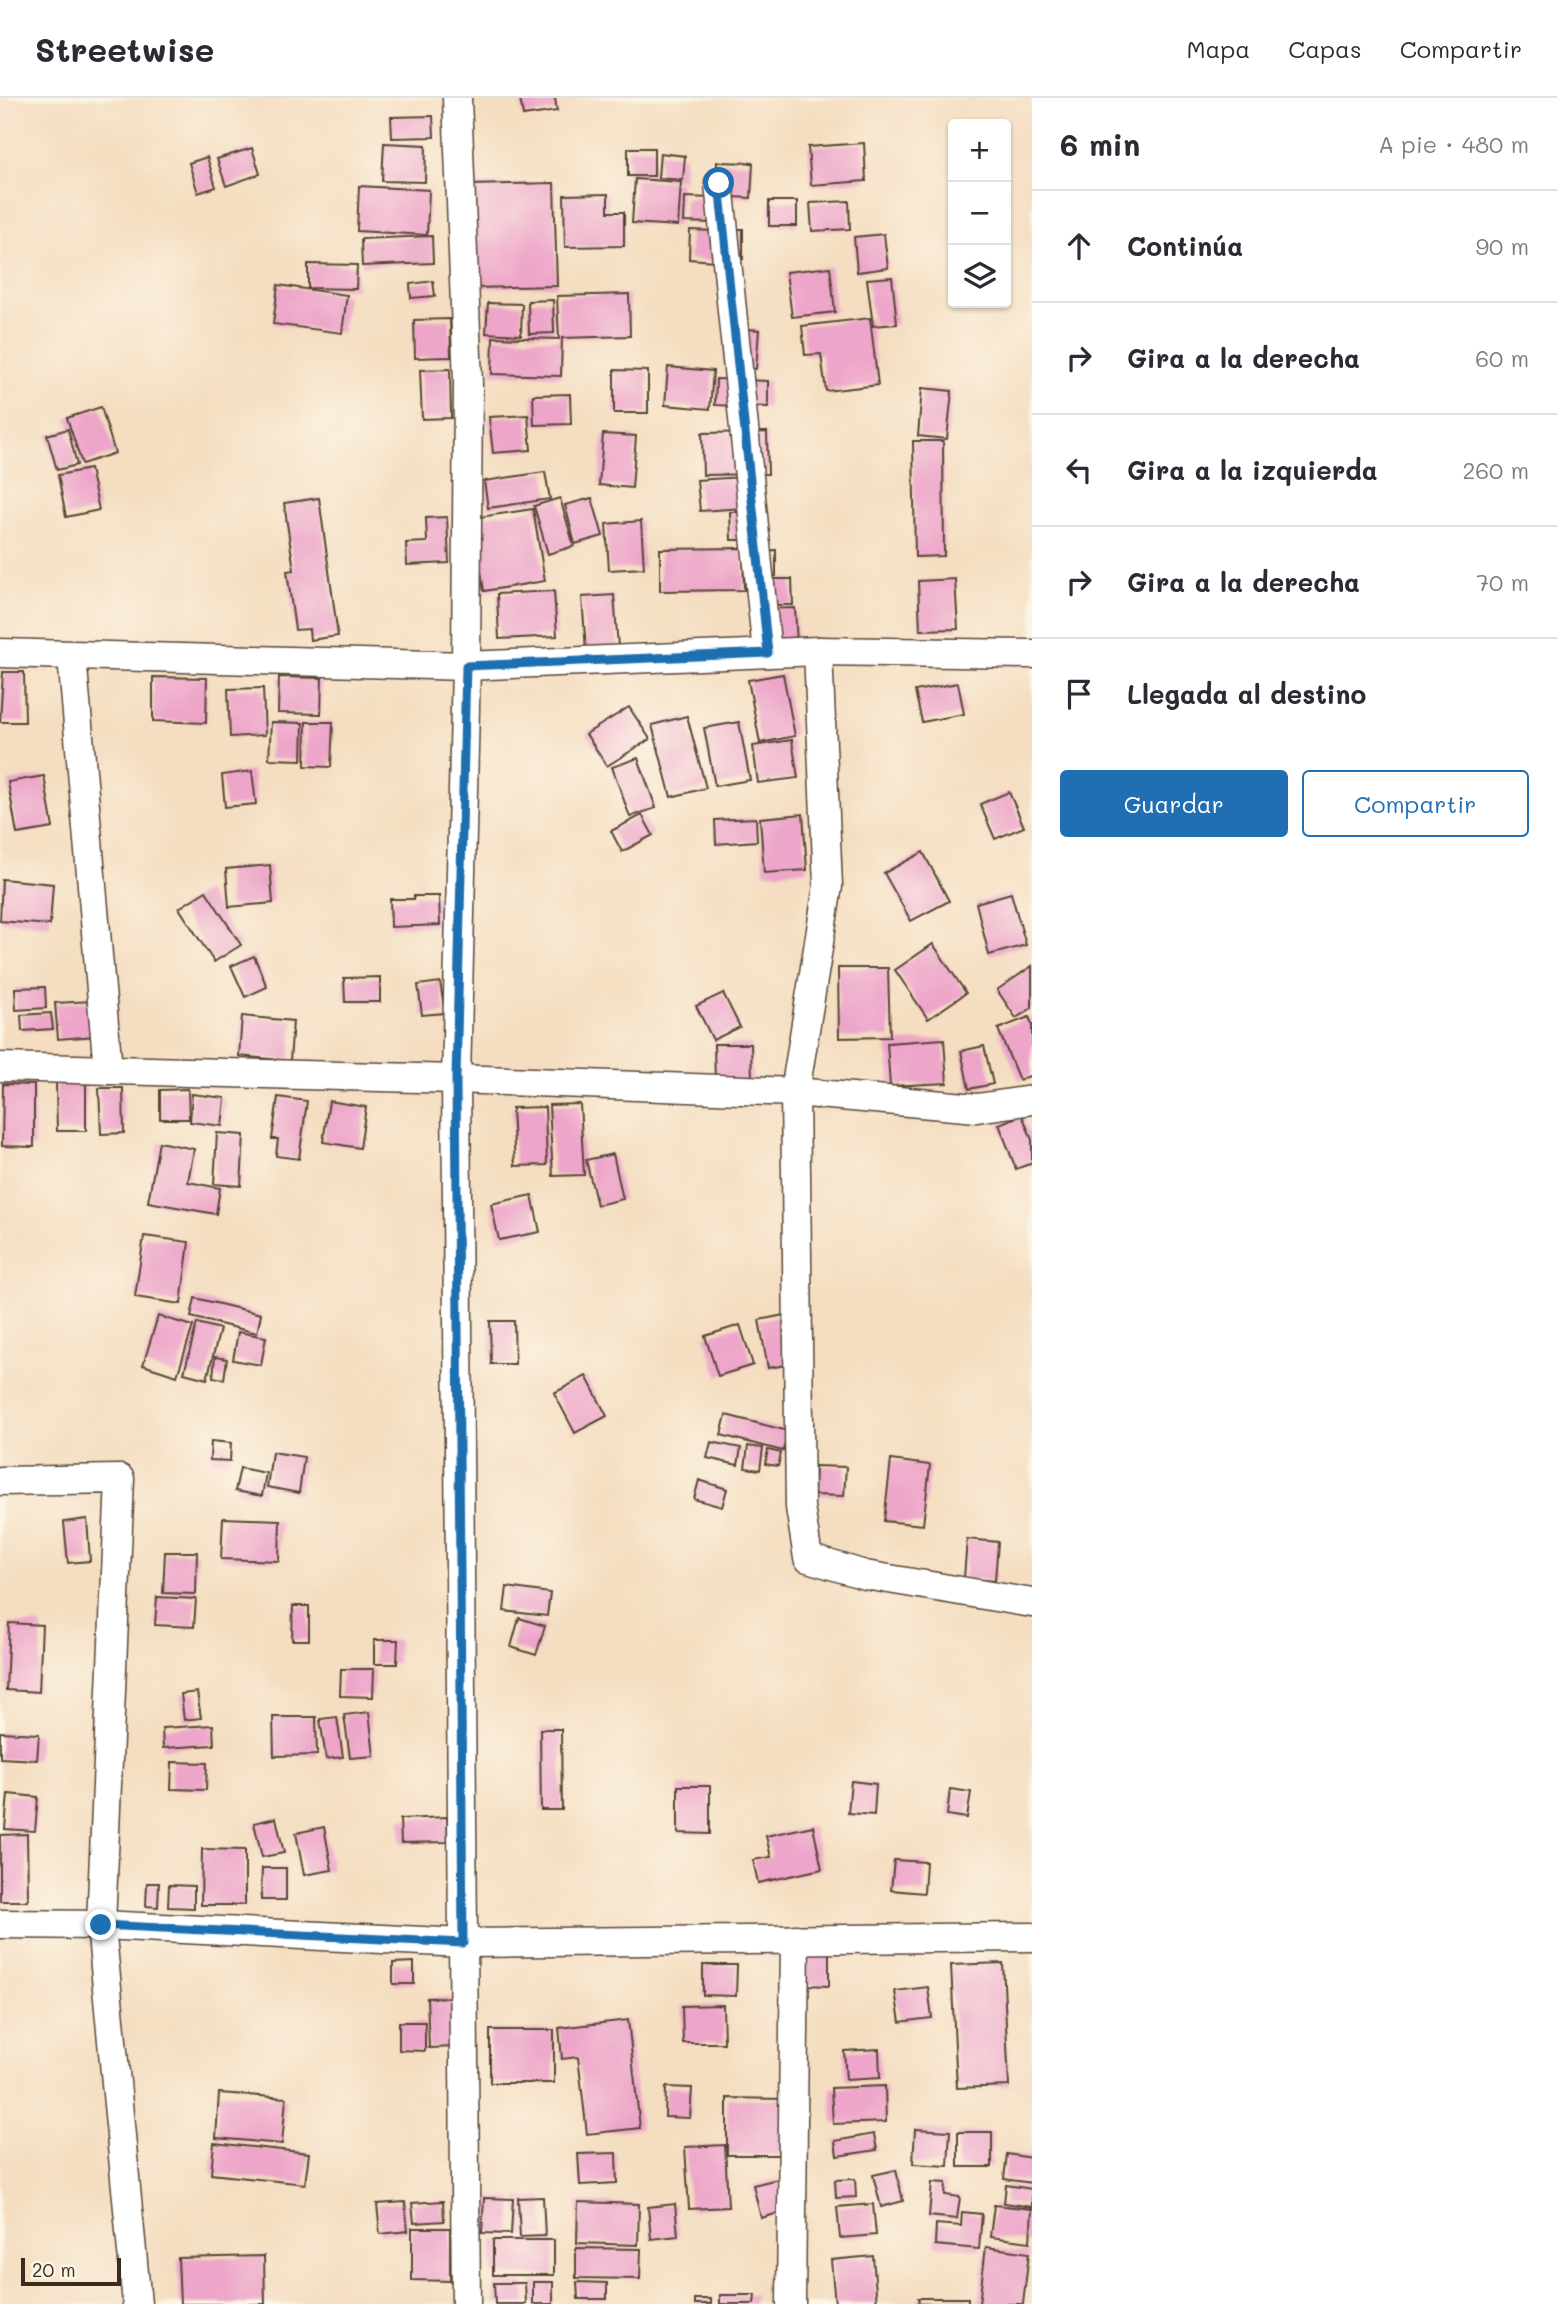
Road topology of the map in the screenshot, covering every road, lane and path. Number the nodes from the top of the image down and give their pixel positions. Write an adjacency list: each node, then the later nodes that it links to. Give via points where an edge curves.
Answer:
1 (457, 98): 8 (street, via 468,383)
2 (719, 183): 5 (street)
3 (818, 651): 5 (street); 6 (street); 12 (street, via 828,886)
4 (0, 653): 7 (street)
5 (768, 653): 8 (street)
6 (1032, 654)
7 (72, 656): 8 (street); 10 (street)
8 (466, 666): 11 (street)
9 (0, 1067): 10 (street)
10 (108, 1070): 11 (street)
11 (456, 1079): 12 (street); 20 (street)
12 (795, 1092): 13 (street, via 977,1108); 15 (street, via 800,1507 808,1558 865,1575)
13 (1032, 1100)
14 (0, 1481): 17 (street, via 120,1479)
15 (1032, 1602)
16 (0, 1924): 17 (street)
17 (101, 1925): 20 (street); 21 (street)
18 (1032, 1937): 19 (street)
19 (796, 1939): 20 (street); 23 (street)
20 (463, 1943): 22 (street)
21 (137, 2304)
22 (466, 2304)
23 (791, 2304)

